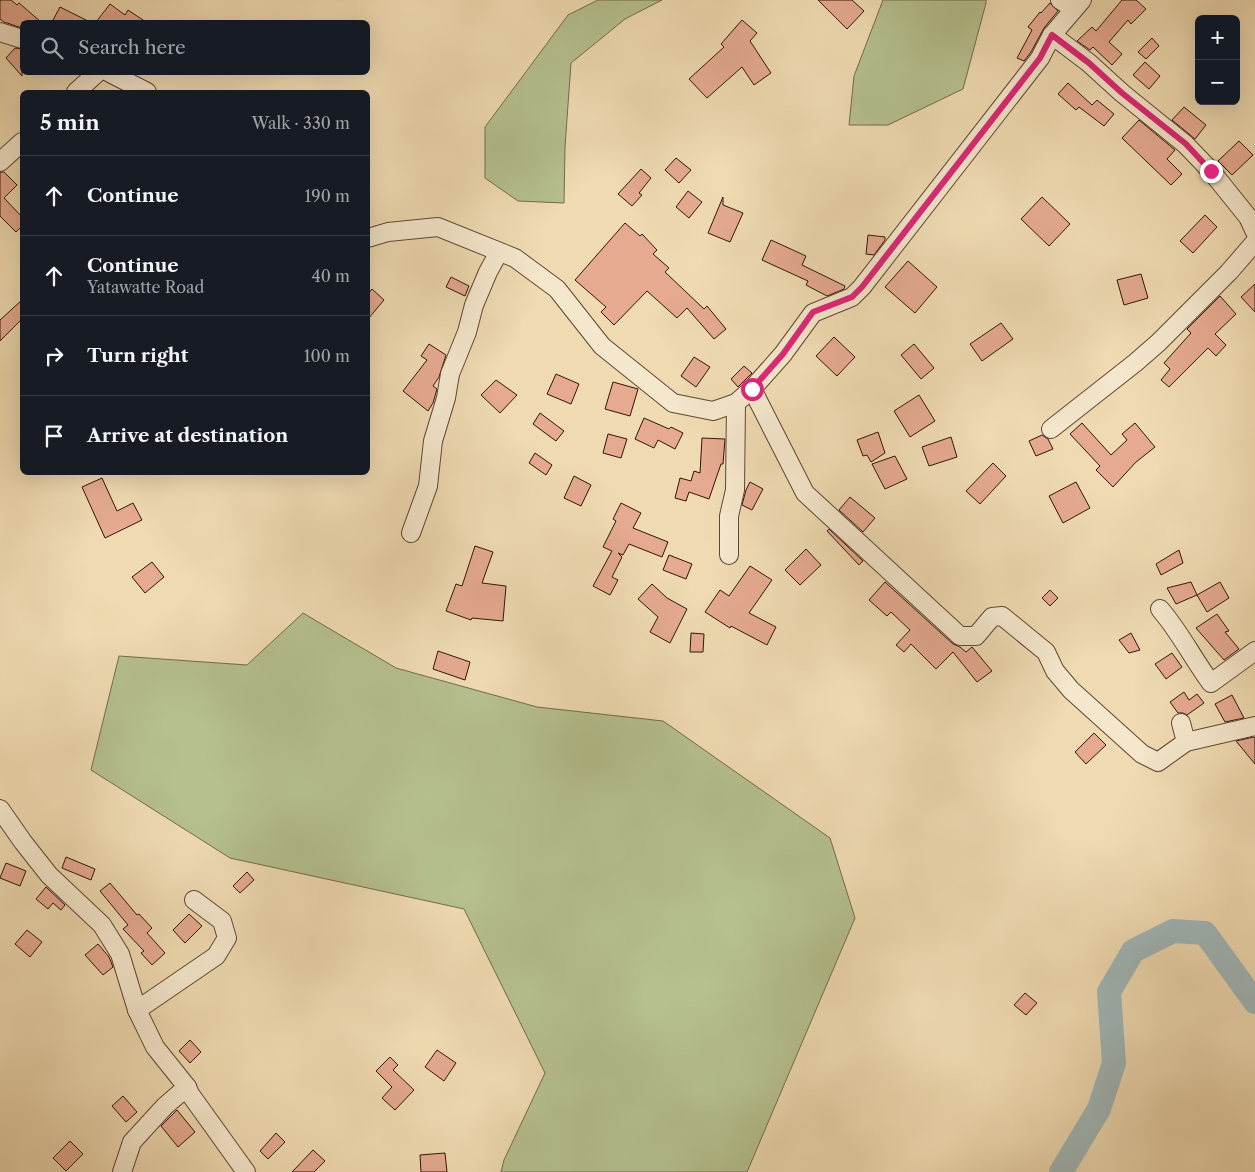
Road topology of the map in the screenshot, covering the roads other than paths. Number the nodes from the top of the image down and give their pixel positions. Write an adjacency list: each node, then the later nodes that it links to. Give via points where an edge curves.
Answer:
1 (1072, 3): 3 (street)
2 (0, 32): 4 (street)
3 (1052, 35): 11 (street, via 1186,144 1248,217); 15 (street, via 1040,58 862,287 852,297 813,312 783,354)
4 (20, 38)
5 (95, 75): 7 (street)
6 (114, 75): 8 (street)
7 (78, 90)
8 (143, 90)
9 (20, 144): 10 (street)
10 (0, 162)
11 (1255, 232)
12 (370, 237): 14 (street, via 388,232 438,227)
13 (1255, 242): 17 (street, via 1158,343)
14 (499, 252): 16 (street, via 514,258 557,289 602,346 673,403 713,411); 18 (street, via 474,305 450,374 433,441 428,486)
15 (752, 389): 16 (street); 24 (street, via 805,493 960,636 976,636 992,617 1002,616 1046,652 1055,671 1071,690 1142,754 1158,762)
16 (736, 403): 19 (street, via 735,490 729,516)
17 (1051, 429)
18 (412, 534)
19 (729, 555)
20 (1160, 609): 21 (street, via 1211,683)
21 (1255, 651)
22 (1181, 723): 24 (street)
23 (1255, 726): 24 (street)
24 (1186, 742)
25 (0, 809): 27 (street, via 49,874 102,925 120,954)
26 (194, 900): 27 (street, via 222,921 227,938 216,956)
27 (137, 1010): 28 (street, via 155,1047)
28 (187, 1087): 29 (street, via 132,1142); 30 (street)
29 (122, 1172)
30 (246, 1172)

